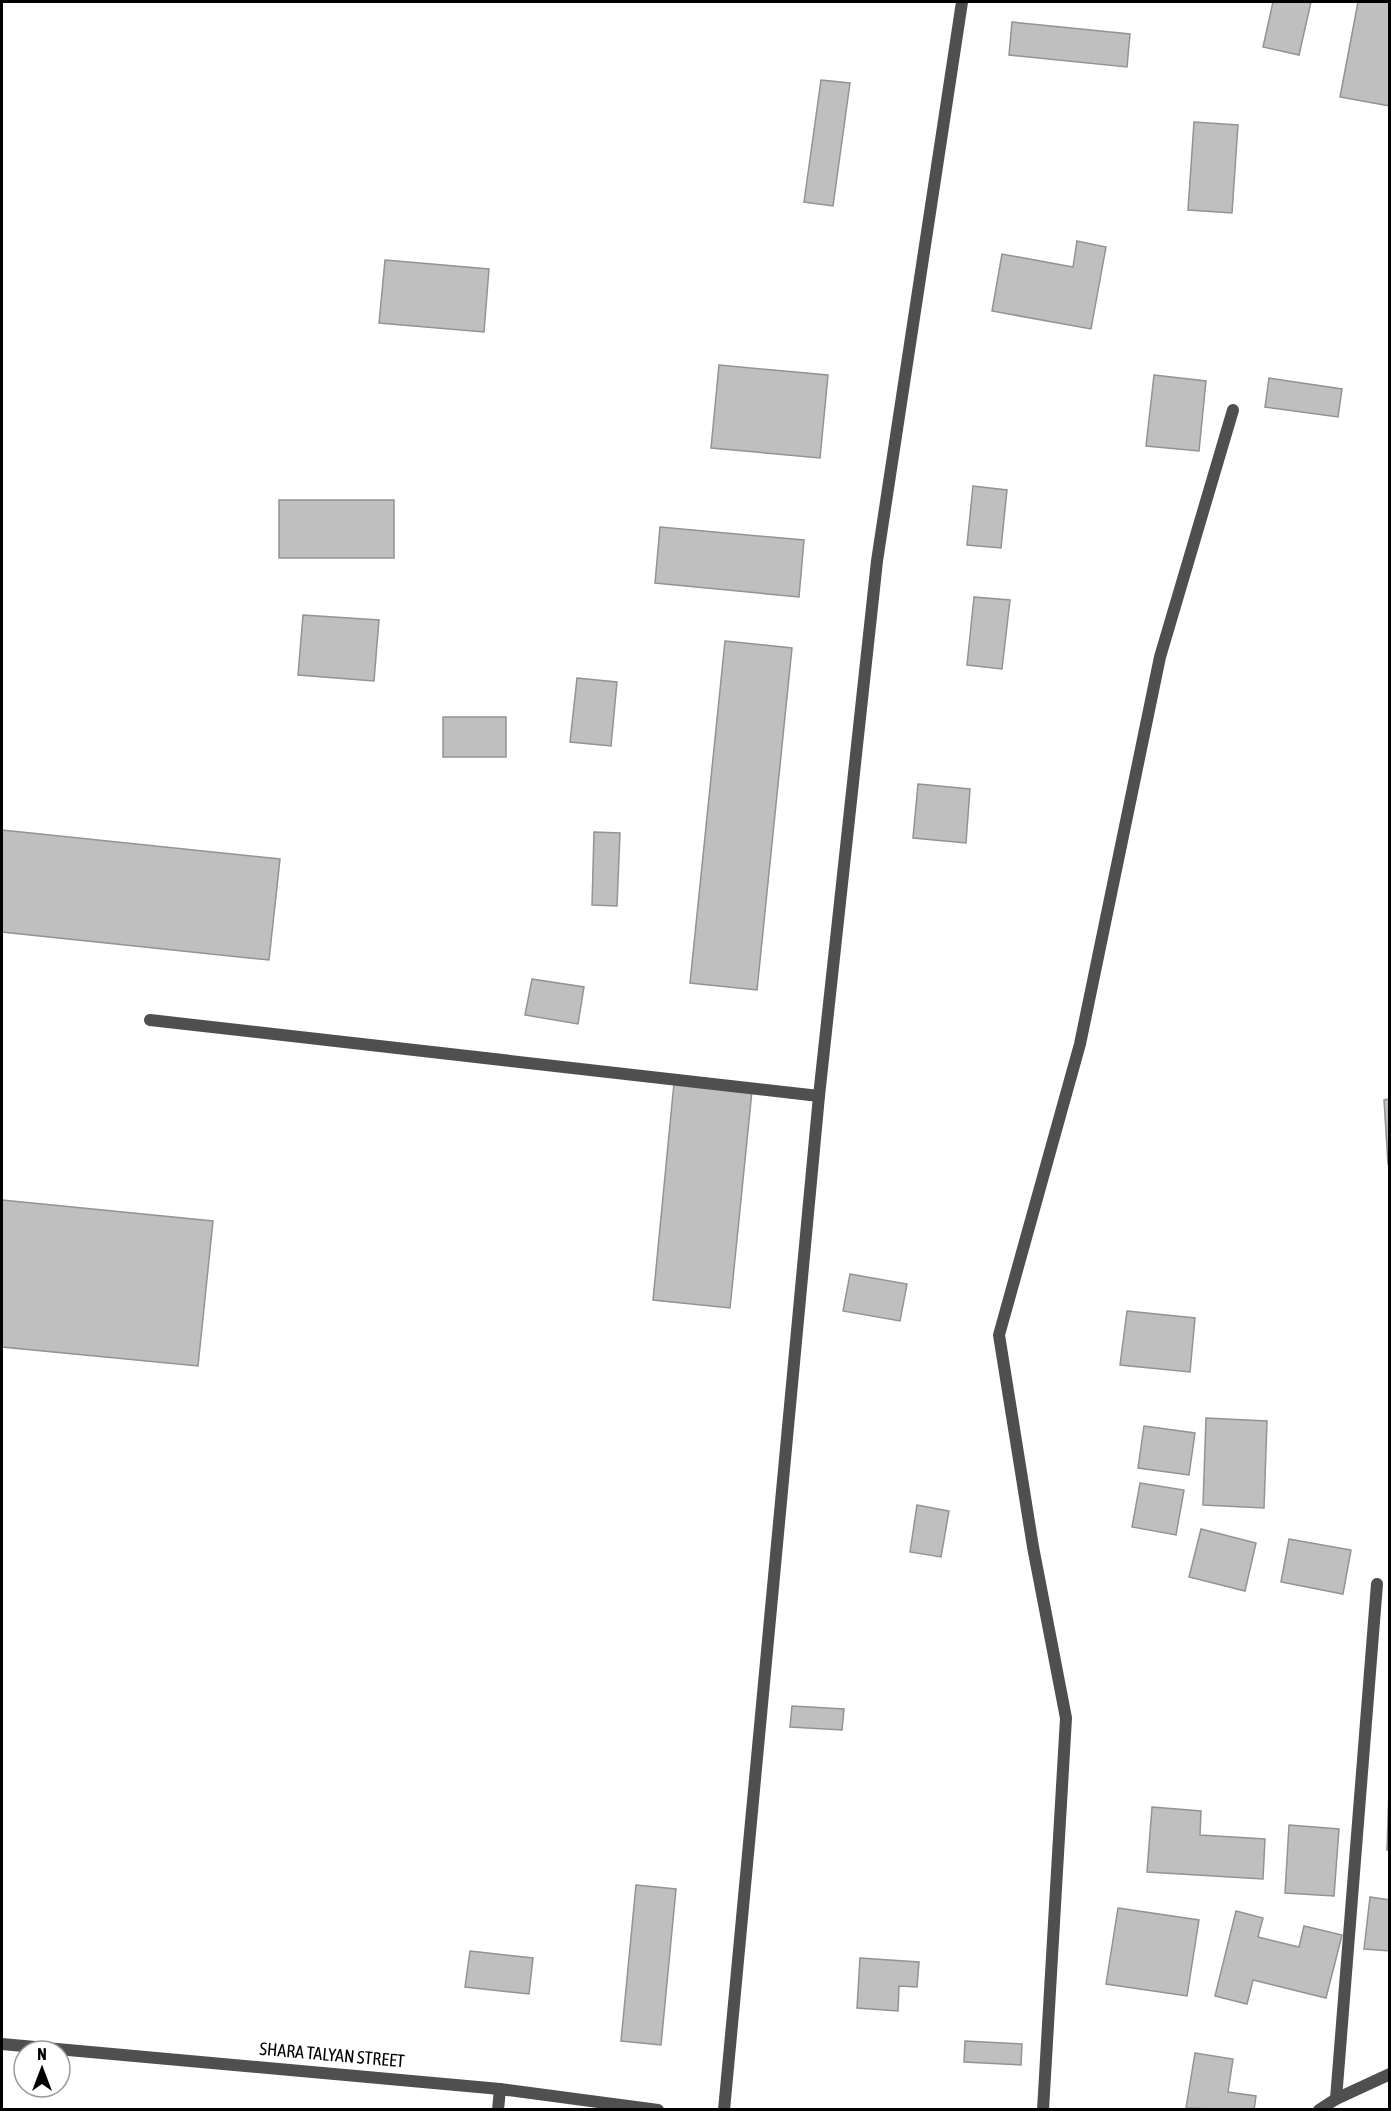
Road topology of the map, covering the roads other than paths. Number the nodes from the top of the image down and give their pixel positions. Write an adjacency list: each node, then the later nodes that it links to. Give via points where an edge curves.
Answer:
1 (962, 2): 4 (street, via 877,561)
2 (1233, 410): 13 (street, via 1160,657 1080,1044 999,1335 1032,1547 1066,1718)
3 (150, 1020): 4 (street)
4 (819, 1096): 12 (street)
5 (1377, 1584): 9 (street)
6 (2, 2043): 8 (street, SHARA TALYAN STREET)
7 (1389, 2074): 9 (street)
8 (500, 2089): 10 (street); 11 (street, SHARA TALYAN STREET)
9 (1336, 2099): 14 (street)
10 (498, 2109)
11 (658, 2109)
12 (724, 2109)
13 (1043, 2109)
14 (1319, 2109)

